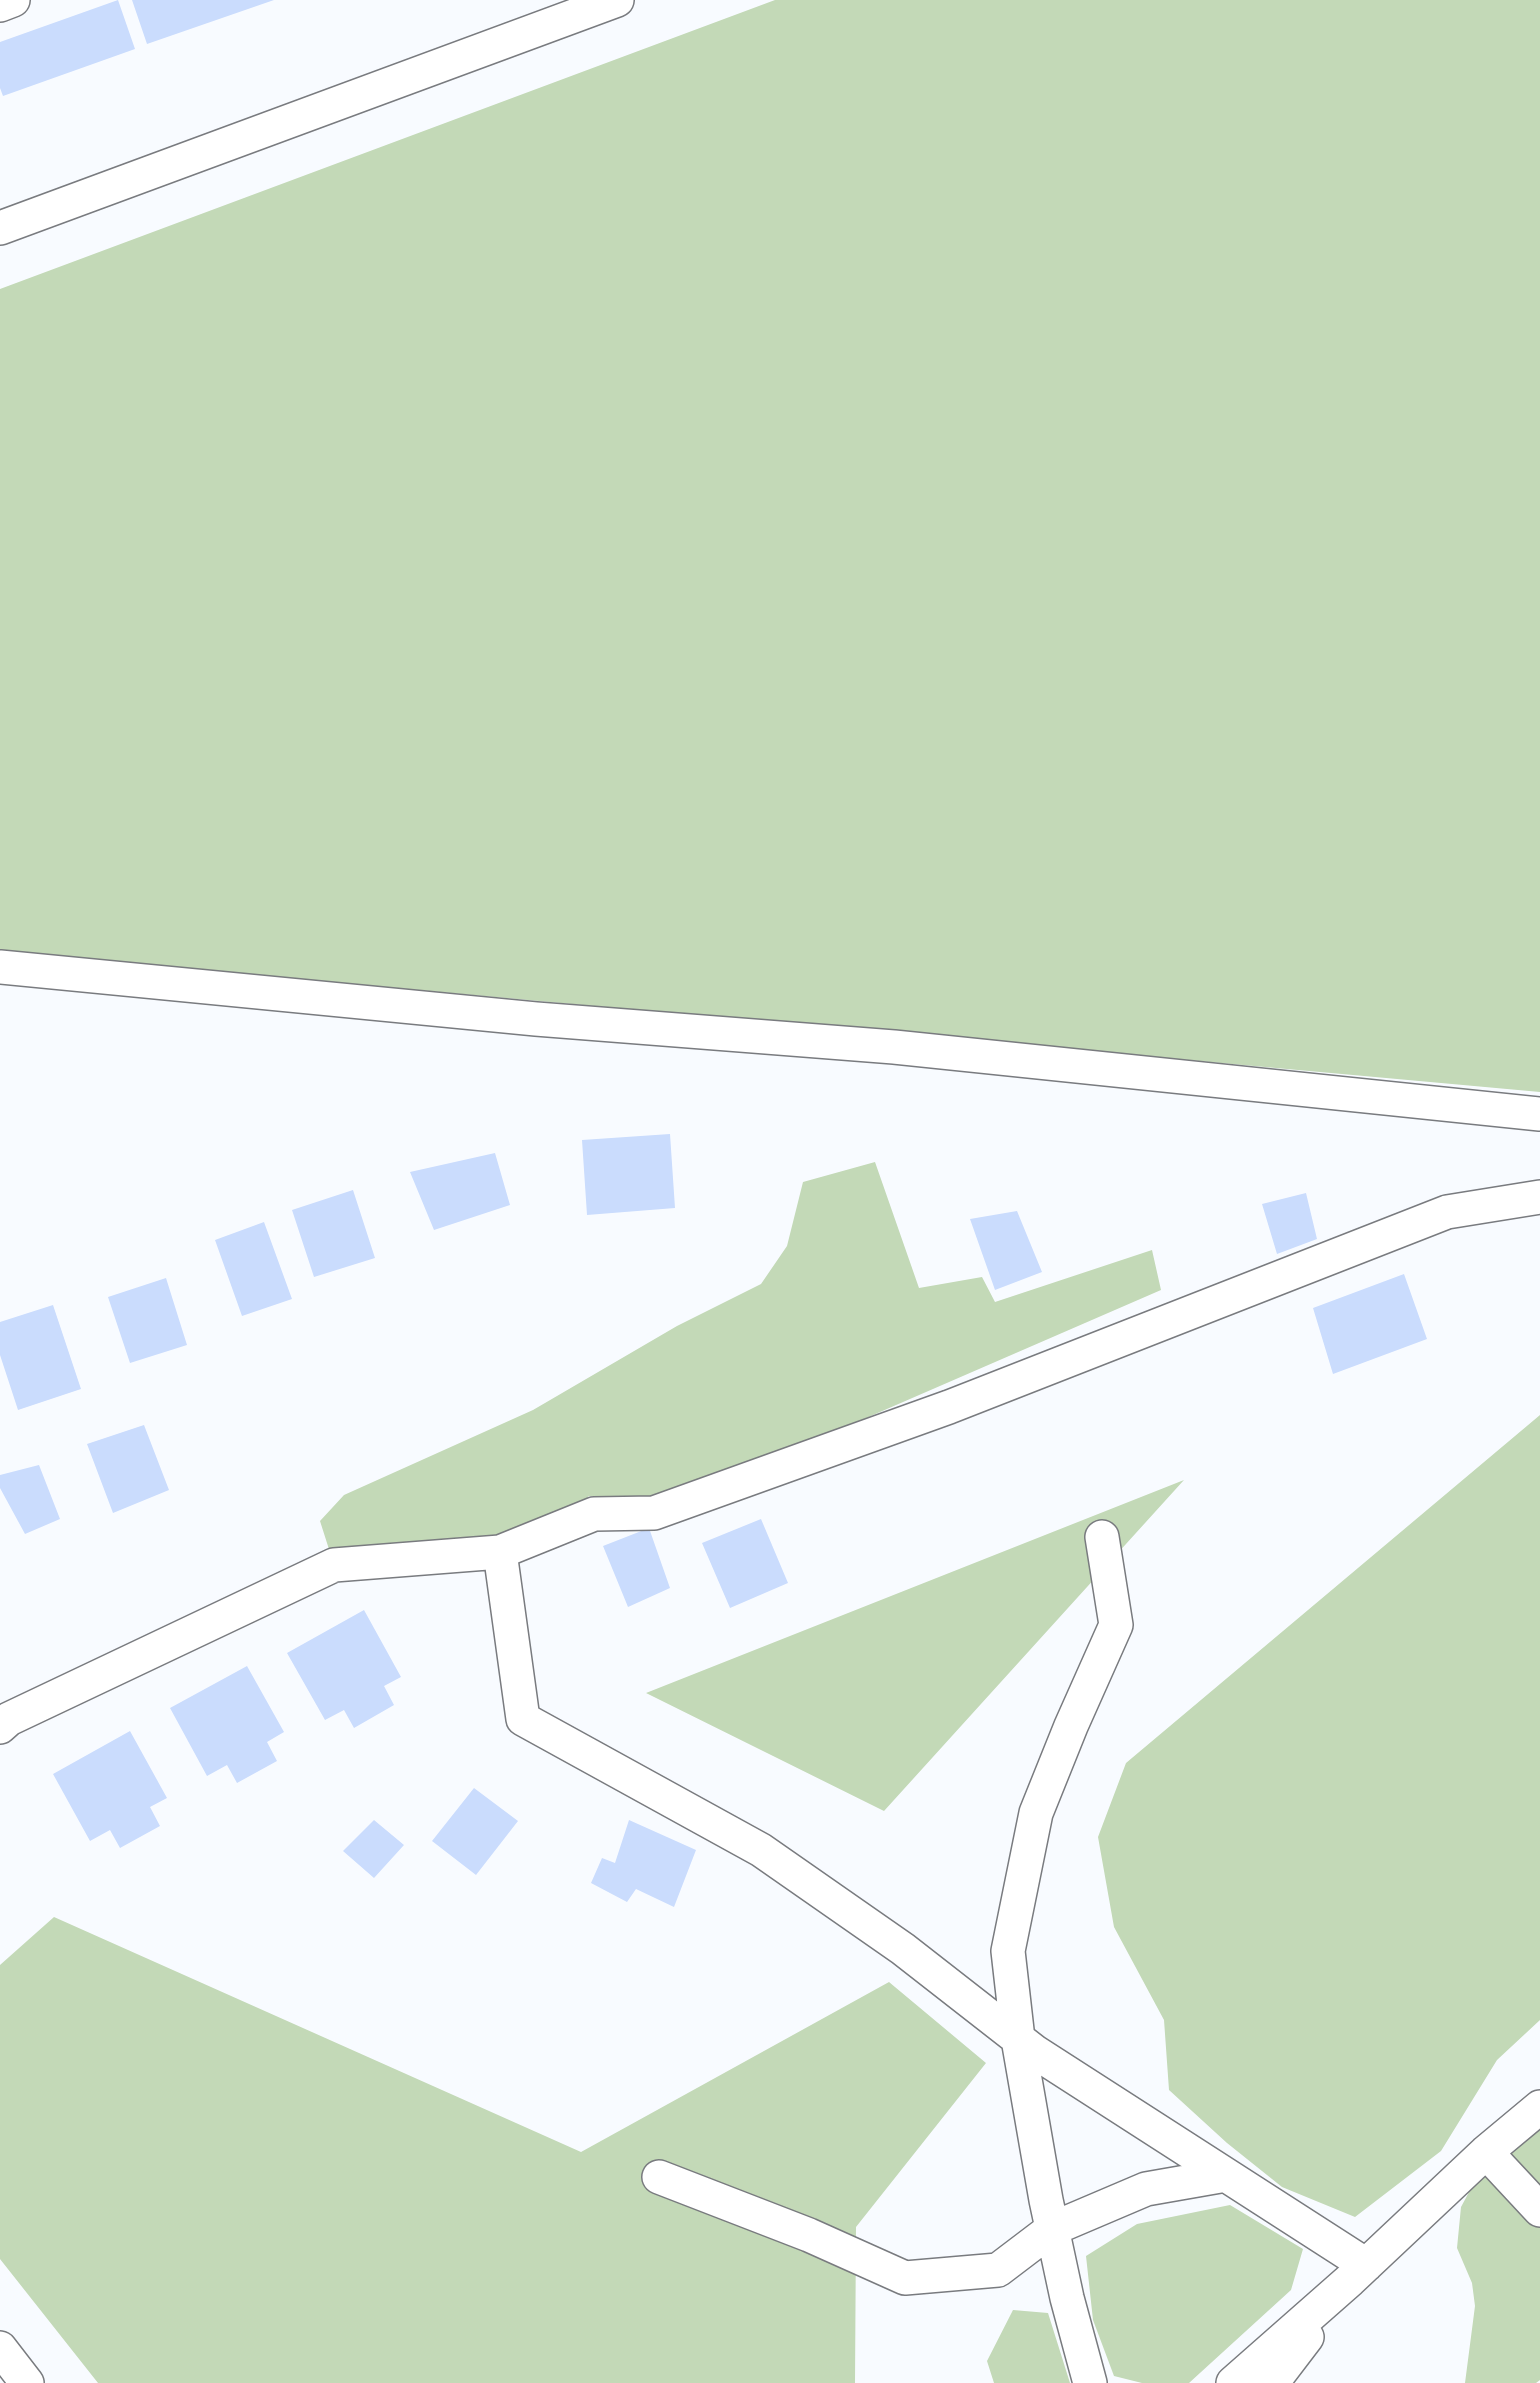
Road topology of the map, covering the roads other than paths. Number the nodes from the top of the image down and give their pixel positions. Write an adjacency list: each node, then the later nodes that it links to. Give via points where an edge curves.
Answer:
1 (13, 0): 3 (street)
2 (617, 0): 4 (street)
3 (0, 5)
4 (0, 228)
5 (0, 967): 6 (street, via 536,1019 894,1047)
6 (1540, 1114)
7 (1540, 1197): 9 (street, via 1447,1212 949,1407 654,1513 594,1514)
8 (1102, 1538): 11 (street, via 1116,1625 1036,1813 1008,1951)
9 (500, 1552): 10 (street, via 334,1565 9,1719); 11 (street, via 523,1719 761,1850 903,1949)
10 (0, 1727)
11 (1018, 2039): 14 (street); 17 (street)
12 (1540, 2107): 13 (street)
13 (1486, 2152): 16 (street); 18 (street)
14 (1226, 2175): 17 (street, via 1146,2189); 18 (street)
15 (659, 2177): 17 (street, via 809,2235 904,2278 998,2270)
16 (1540, 2210)
17 (1052, 2229): 21 (street)
18 (1358, 2273): 22 (street); 23 (street)
19 (0, 2349): 20 (street)
20 (27, 2383)
21 (1090, 2383)
22 (1233, 2383)
23 (1272, 2383)

